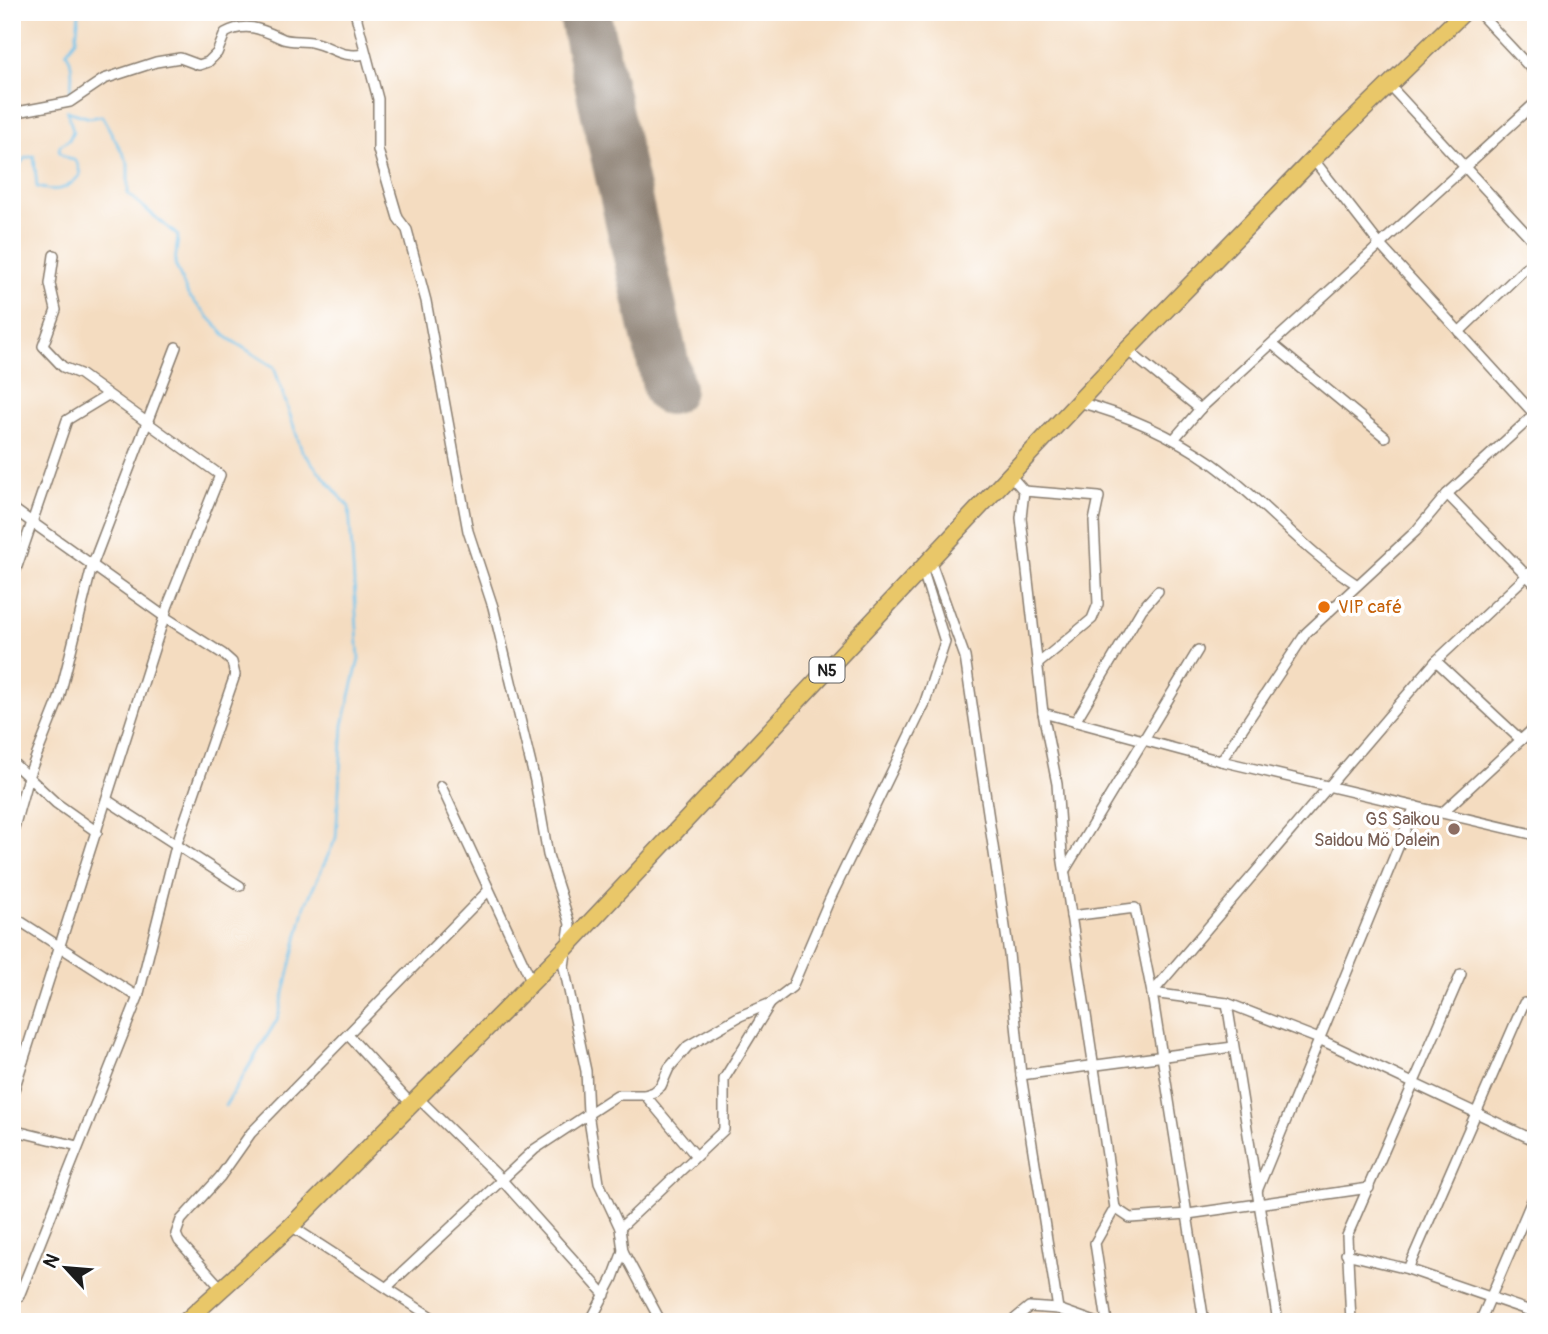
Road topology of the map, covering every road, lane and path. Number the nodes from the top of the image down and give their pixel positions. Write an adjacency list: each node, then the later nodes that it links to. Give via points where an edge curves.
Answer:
1 (355, 12): 4 (street)
2 (1464, 12): 6 (highway, N5)
3 (1478, 12): 5 (street)
4 (365, 54): 8 (street, via 335,53 313,42 287,40 260,27 245,26 225,33 208,62 199,65 180,58 156,62 104,79 67,102); 66 (street, via 379,99 378,150 426,301 468,531 493,607 548,855 570,924)
5 (1536, 74)
6 (1390, 86): 9 (highway, N5); 10 (street)
7 (1536, 102): 10 (street)
8 (12, 113)
9 (1313, 159): 12 (street); 18 (highway, N5)
10 (1466, 166): 11 (street); 12 (street)
11 (1536, 244)
12 (1380, 245): 15 (street); 16 (street)
13 (54, 255): 19 (street, via 50,284 56,310 43,346 63,367)
14 (1536, 258): 15 (street)
15 (1459, 332): 22 (street)
16 (1272, 344): 21 (street); 24 (street)
17 (177, 347): 23 (street)
18 (1127, 350): 20 (highway, N5); 21 (street)
19 (108, 395): 23 (street); 30 (street, via 67,420)
20 (1078, 402): 25 (street, via 1107,409); 26 (highway, N5)
21 (1200, 409): 25 (street)
22 (1535, 414): 28 (street)
23 (147, 421): 32 (street); 39 (street, via 180,450 220,475)
24 (1385, 437)
25 (1174, 439): 36 (street, via 1215,466 1293,536)
26 (1010, 475): 27 (street); 31 (highway, N5)
27 (1024, 491): 42 (street, via 1021,518); 42 (street, via 1099,497 1094,521 1098,604 1092,619)
28 (1447, 494): 34 (street); 36 (street, via 1416,531)
29 (12, 508): 30 (street)
30 (30, 522): 32 (street); 35 (street)
31 (926, 564): 66 (highway, N5); 71 (street, via 946,642 924,705 792,987); 81 (street, via 965,657 1009,954)
32 (92, 566): 39 (street); 50 (street, via 59,699)
33 (1536, 567): 34 (street)
34 (1527, 576): 37 (street); 41 (street)
35 (12, 581)
36 (1356, 584): 48 (street, via 1306,633)
37 (1536, 585)
38 (1158, 591): 44 (street, via 1142,609)
39 (164, 617): 53 (street); 59 (street, via 223,654 232,662 235,675)
40 (1198, 650): 47 (street)
41 (1436, 661): 46 (street); 52 (street)
42 (1039, 663): 43 (street)
43 (1043, 713): 44 (street); 60 (street, via 1057,784)
44 (1075, 722): 47 (street)
45 (1536, 726): 46 (street)
46 (1521, 740): 55 (street)
47 (1143, 741): 48 (street); 60 (street)
48 (1221, 761): 52 (street)
49 (12, 762): 50 (street)
50 (28, 777): 56 (street); 57 (street)
51 (441, 786): 62 (street)
52 (1328, 786): 54 (street); 69 (street)
53 (107, 800): 56 (street); 59 (street)
54 (1415, 806): 55 (street); 76 (street)
55 (1442, 813): 58 (street)
56 (97, 832): 65 (street)
57 (12, 835)
58 (1536, 835)
59 (176, 846): 61 (street); 70 (street)
60 (1065, 870): 64 (street)
61 (240, 886)
62 (488, 891): 68 (street); 75 (street)
63 (12, 916): 65 (street)
64 (1072, 916): 69 (street, via 1135,908); 80 (street)
65 (60, 946): 70 (street); 79 (street)
66 (565, 948): 68 (highway, N5); 86 (street, via 567,990 586,1072)
67 (1461, 974): 82 (street)
68 (532, 982): 85 (highway, N5)
69 (1152, 993): 72 (street); 78 (street)
70 (138, 997): 90 (street)
71 (771, 1003): 83 (street, via 688,1046 661,1086); 91 (street, via 724,1079 724,1130)
72 (1227, 1003): 76 (street); 77 (street)
73 (1524, 1003): 87 (street)
74 (12, 1036): 79 (street)
75 (349, 1036): 85 (street); 105 (street, via 251,1133 177,1227 179,1241)
76 (1319, 1039): 82 (street); 94 (street)
77 (1233, 1047): 78 (street); 94 (street)
78 (1163, 1057): 80 (street); 98 (street)
79 (23, 1061): 84 (street)
80 (1094, 1066): 81 (street); 97 (street)
81 (1021, 1075): 109 (street)
82 (1413, 1083): 87 (street); 93 (street)
83 (645, 1095): 86 (street, via 617,1095); 91 (street)
84 (12, 1096)
85 (415, 1101): 92 (street); 99 (highway, N5)
86 (588, 1113): 92 (street); 100 (street, via 599,1183)
87 (1476, 1113): 89 (street); 103 (street)
88 (12, 1130): 90 (street)
89 (1536, 1141)
90 (78, 1146): 108 (street, via 19,1296)
91 (696, 1156): 100 (street)
92 (501, 1178): 104 (street); 106 (street)
93 (1369, 1188): 96 (street); 102 (street, via 1347,1236)
94 (1257, 1191): 96 (street)
95 (1536, 1191): 107 (street)
96 (1258, 1205): 98 (street); 119 (street)
97 (1115, 1208): 98 (street, via 1130,1218); 117 (street, via 1096,1243)
98 (1188, 1214): 118 (street)
99 (291, 1226): 104 (street); 105 (highway, N5)
100 (620, 1228): 101 (street)
101 (623, 1251): 106 (street); 114 (street)
102 (1346, 1254): 103 (street); 120 (street)
103 (1408, 1269): 107 (street)
104 (387, 1287): 112 (street)
105 (222, 1290): 111 (highway, N5)
106 (605, 1295): 113 (street)
107 (1490, 1297): 110 (street); 121 (street)
108 (12, 1302)
109 (1058, 1309): 115 (street, via 1029,1307); 116 (street)
110 (1536, 1313)
111 (194, 1319)
112 (439, 1322)
113 (590, 1322)
114 (660, 1322)
115 (1011, 1322)
116 (1095, 1322)
117 (1107, 1322)
118 (1205, 1322)
119 (1278, 1322)
120 (1351, 1322)
121 (1480, 1322)

